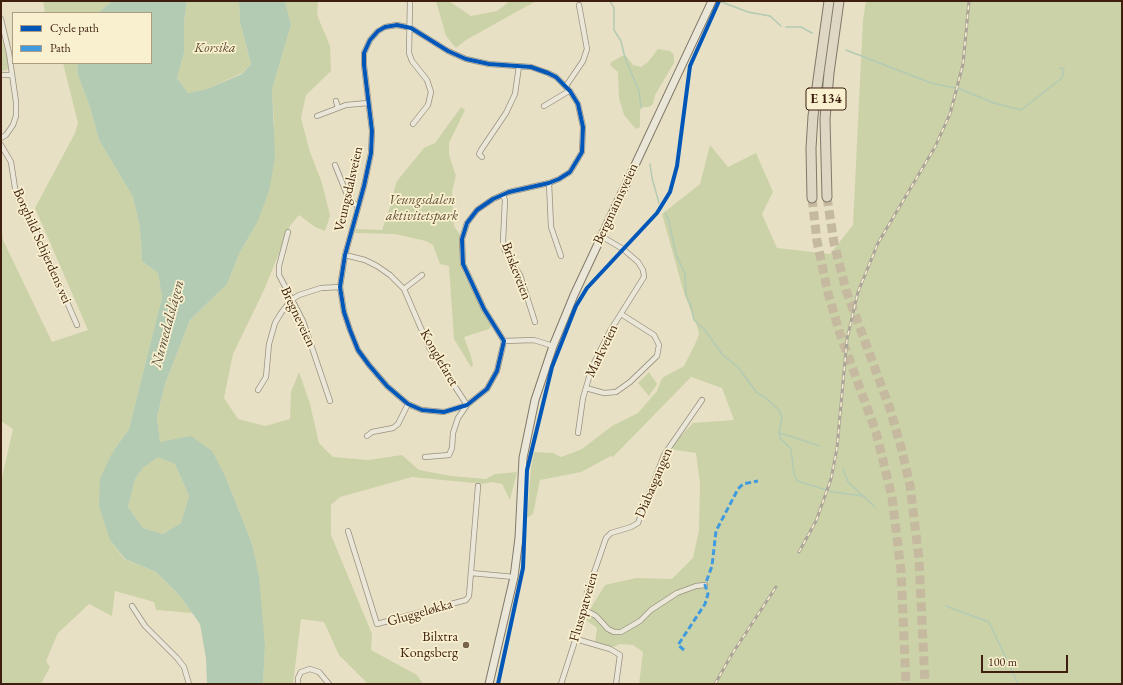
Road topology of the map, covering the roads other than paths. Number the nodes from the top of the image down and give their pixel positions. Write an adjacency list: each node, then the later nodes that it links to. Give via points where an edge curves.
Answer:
1 (410, 1): 7 (street)
2 (712, 1): 29 (main road, Bergmannsveien)
3 (829, 1): 26 (highway, E 134, via 813,116)
4 (839, 1): 25 (highway, E 134, via 825,120)
5 (579, 4): 11 (street, via 587,49 583,61)
6 (1, 19): 10 (street)
7 (410, 28): 8 (street, Veungsdalsveien, via 466,59); 14 (street, Veungsdalsveien, via 397,25 385,27 368,43 364,53); 18 (street, via 409,54 427,80 431,92 428,105)
8 (518, 66): 11 (street, Veungsdalsveien, via 541,70); 21 (street, via 515,94 506,113 481,150)
9 (1, 75): 10 (street)
10 (12, 75): 19 (street, via 16,116 13,125)
11 (566, 86): 12 (street, Veungsdalsveien)
12 (569, 90): 15 (street); 23 (street, Veungsdalsveien, via 581,114 583,146 580,158 570,172)
13 (336, 101): 16 (street)
14 (368, 103): 16 (street); 27 (street, Veungsdalsveien, via 372,131 371,153)
15 (544, 106)
16 (338, 108): 17 (street)
17 (318, 116)
18 (413, 124)
19 (1, 138)
20 (1, 145): 38 (street, Borghild Schjerdens vei, via 10,162 15,188 24,212 32,222)
21 (482, 157)
22 (335, 165): 27 (street, Veungsdalsveien, via 343,188)
23 (549, 183): 24 (street, Veungsdalsveien); 31 (street, via 551,227)
24 (503, 195): 37 (street, Briskeveien, via 505,250 520,275); 39 (street, Veungsdalsveien, via 484,204 471,217 463,233 461,249 466,272 484,309)
25 (827, 197)
26 (812, 198)
27 (358, 207): 30 (street, Veungsdalsveien)
28 (288, 232): 35 (street, Bregneveien, via 279,275)
29 (601, 236): 36 (street, Markveien, via 623,249 638,262 644,272 643,280); 40 (main road, Bergmannsveien)
30 (345, 255): 33 (street, Veungsdalsveien); 34 (street, Konglefaret, via 377,266)
31 (561, 256)
32 (422, 275): 34 (street)
33 (340, 286): 35 (street, via 315,289); 45 (street, Veungsdalsveien, via 344,312 358,350 387,386)
34 (404, 289): 46 (street, Konglefaret, via 430,347)
35 (291, 300): 42 (street, via 275,323 267,356 266,377); 44 (street, Bregneveien, via 307,334)
36 (621, 314): 41 (street, Markveien, via 602,344); 41 (street, Markveien, via 654,335 659,345 657,356 620,390 608,393)
37 (535, 322)
38 (78, 325)
39 (504, 341): 40 (street, via 534,340); 46 (street, Veungsdalsveien, via 493,380 482,394)
40 (553, 346): 54 (main road, Bergmannsveien, via 531,412 522,466 519,538)
41 (586, 388): 47 (street, Markveien)
42 (258, 390)
43 (702, 400): 52 (street, Diabasgangen, via 664,455 638,523 631,528)
44 (330, 401)
45 (408, 404): 46 (street, Veungsdalsveien, via 434,412); 48 (street, via 398,424 393,428 372,432)
46 (467, 405): 49 (street, Veungsdalsveien, via 458,418 449,455)
47 (578, 433)
48 (367, 436)
49 (425, 457)
50 (478, 486): 53 (street)
51 (348, 531): 53 (street, Gluggeløkka, via 377,624 466,600 469,596)
52 (612, 533): 57 (street, Flusspatveien, via 604,542 587,592)
53 (471, 573): 54 (street)
54 (514, 577): 62 (main road, Bergmannsveien)
55 (705, 585): 57 (street, via 677,593 621,632 608,629 596,616)
56 (132, 606): 59 (street, via 145,626 184,667)
57 (585, 610): 58 (street, Flusspatveien)
58 (576, 639): 63 (street, Flusspatveien); 64 (street, via 610,649 620,655)
59 (189, 684)
60 (298, 684): 61 (street, via 302,672 310,669 319,672)
61 (329, 684)
62 (489, 684)
63 (560, 684)
64 (616, 684)

